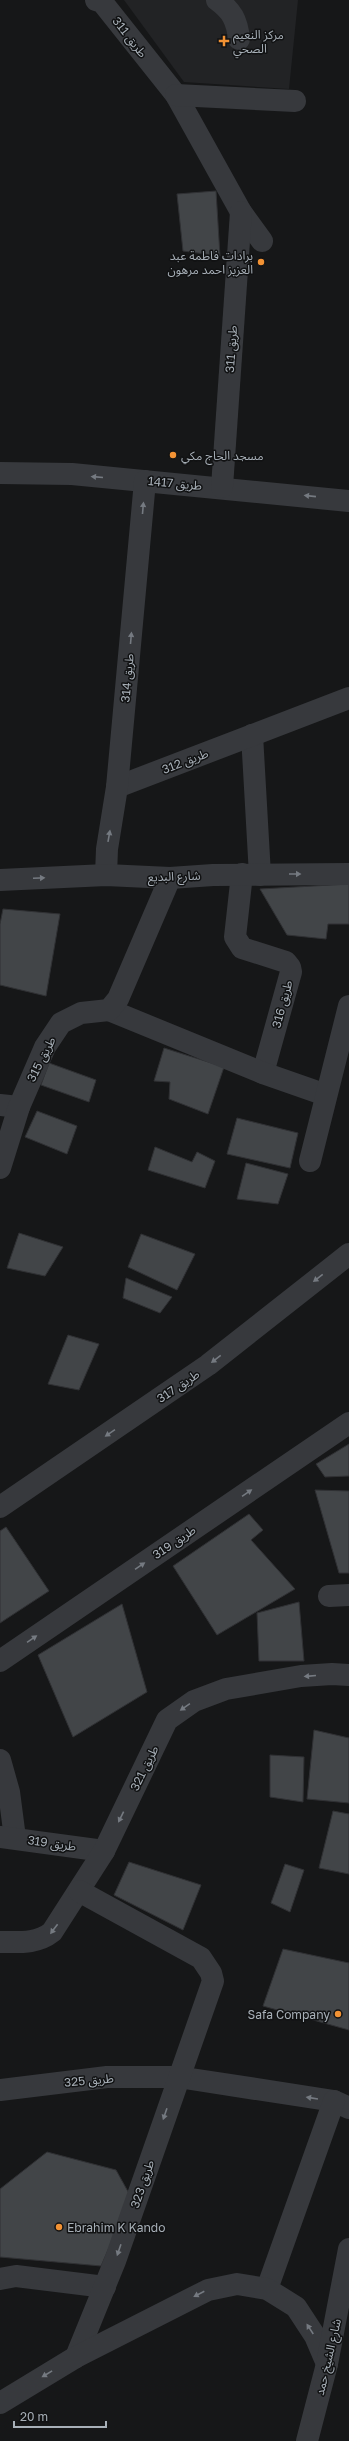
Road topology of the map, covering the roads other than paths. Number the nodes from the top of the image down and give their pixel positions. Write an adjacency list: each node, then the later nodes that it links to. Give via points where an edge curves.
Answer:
1 (96, 0): 4 (street, طريق 311, via 102,2)
2 (217, 0): 3 (street, via 229,8 238,23)
3 (239, 39)
4 (176, 95): 5 (street); 6 (street, طريق 311)
5 (295, 101)
6 (241, 212): 7 (street, طريق 311); 10 (street, طريق 311)
7 (262, 241)
8 (0, 473): 9 (street, طريق 1417, one-way to 8, via 72,474)
9 (146, 481): 10 (street, طريق 1417); 14 (street, طريق 314, one-way to 9)
10 (222, 487): 11 (street, طريق 1417, one-way to 10)
11 (349, 501)
12 (349, 698): 13 (street, طريق 312)
13 (252, 735): 14 (street, طريق 312); 15 (street)
14 (117, 787): 17 (street, طريق 314, one-way to 14, via 107,849)
15 (251, 874): 16 (street, شارع البديع, one-way to 16); 18 (street, شارع البديع); 22 (street, طريق 316, via 235,937 237,943 242,948 286,962 291,972)
16 (349, 874)
17 (106, 875): 18 (street, شارع البديع); 19 (street, شارع البديع, one-way to 17)
18 (170, 878): 21 (street, via 118,999)
19 (0, 880)
20 (349, 1006): 23 (street)
21 (109, 1010): 22 (street); 24 (street, طريق 315, via 81,1013 61,1023)
22 (263, 1073): 23 (street)
23 (326, 1095): 25 (street)
24 (9, 1106): 26 (street, طريق 315)
25 (310, 1162)
26 (0, 1168)
27 (349, 1254): 29 (street, طريق 317, one-way to 29, via 208,1365)
28 (349, 1423): 30 (street, طريق 319, one-way to 28)
29 (0, 1507)
30 (0, 1661)
31 (349, 1675): 34 (street, طريق 321, one-way to 34, via 301,1676 226,1689 194,1701 167,1720)
32 (0, 1760): 33 (street, via 9,1792)
33 (8, 1838): 34 (street, طريق 319)
34 (104, 1851): 35 (street, طريق 321)
35 (79, 1891): 36 (street, طريق 321, one-way to 36, via 52,1932 44,1938 34,1941); 37 (street, طريق 323, via 201,1958 211,1973 213,1981)
36 (0, 1942)
37 (178, 2077): 38 (street, طريق 325, via 107,2077); 39 (street, one-way to 37); 42 (street, طريق 323, one-way to 42)
38 (0, 2090)
39 (342, 2104): 43 (street)
40 (349, 2249): 45 (street, شارع الشيخ حمد)
41 (0, 2279): 42 (street, via 16,2276)
42 (105, 2287): 44 (street, طريق 323)
43 (267, 2289): 44 (street, one-way to 44, via 237,2284 208,2290); 45 (street, one-way to 43, via 315,2336 296,2307)
44 (76, 2357): 46 (street, one-way to 46)
45 (327, 2364): 47 (street, شارع الشيخ حمد)
46 (0, 2403)
47 (307, 2441)

